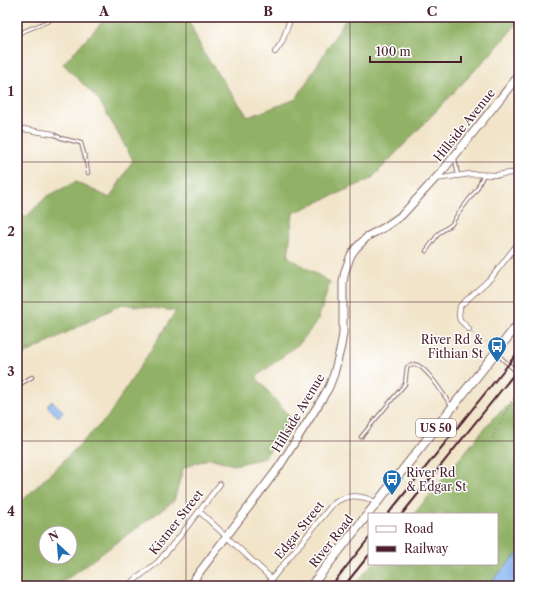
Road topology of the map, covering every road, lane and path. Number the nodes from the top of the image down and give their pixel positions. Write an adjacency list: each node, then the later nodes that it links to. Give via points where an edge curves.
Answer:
1 (52, 17): 3 (lane)
2 (291, 17): 4 (street, via 282,42)
3 (17, 34)
4 (275, 52)
5 (519, 75): 8 (street, Hillside Avenue)
6 (17, 128): 7 (street)
7 (53, 134): 10 (lane, via 81,143)
8 (455, 155): 12 (lane); 14 (street, Hillside Avenue)
9 (519, 168): 11 (street)
10 (88, 173)
11 (517, 173): 13 (street)
12 (458, 176): 13 (street); 14 (street)
13 (483, 176): 16 (lane, via 477,189 452,224 439,233)
14 (435, 179): 32 (street, Hillside Avenue, via 402,215 368,236 351,255 343,282 341,346 329,387 279,467)
15 (519, 242): 18 (street, via 492,277 460,306 458,316)
16 (426, 251)
17 (519, 322): 19 (main road, River Road / US 50)
18 (469, 329): 19 (path, via 475,336 485,339)
19 (493, 349): 20 (lane); 24 (main road, River Road / US 50)
20 (519, 374)
21 (32, 378): 23 (lane)
22 (519, 385): 26 (path)
23 (17, 386)
24 (452, 407): 25 (lane, via 428,374 418,364 414,364 407,368 405,384); 28 (main road, River Road / US 50)
25 (361, 438)
26 (492, 438)
27 (220, 484): 29 (street, Kistner Street)
28 (377, 503): 30 (main road, River Road / US 50); 33 (street, Edgar Street, via 358,496 346,497 336,502)
29 (199, 511): 32 (street); 34 (street, Kistner Street, via 158,562)
30 (369, 513)
31 (368, 514): 37 (main road, River Road / US 50)
32 (227, 538): 33 (street); 35 (street, Hillside Avenue)
33 (272, 579): 36 (street, Edgar Street)
34 (127, 586)
35 (189, 586)
36 (266, 586)
37 (311, 586)

